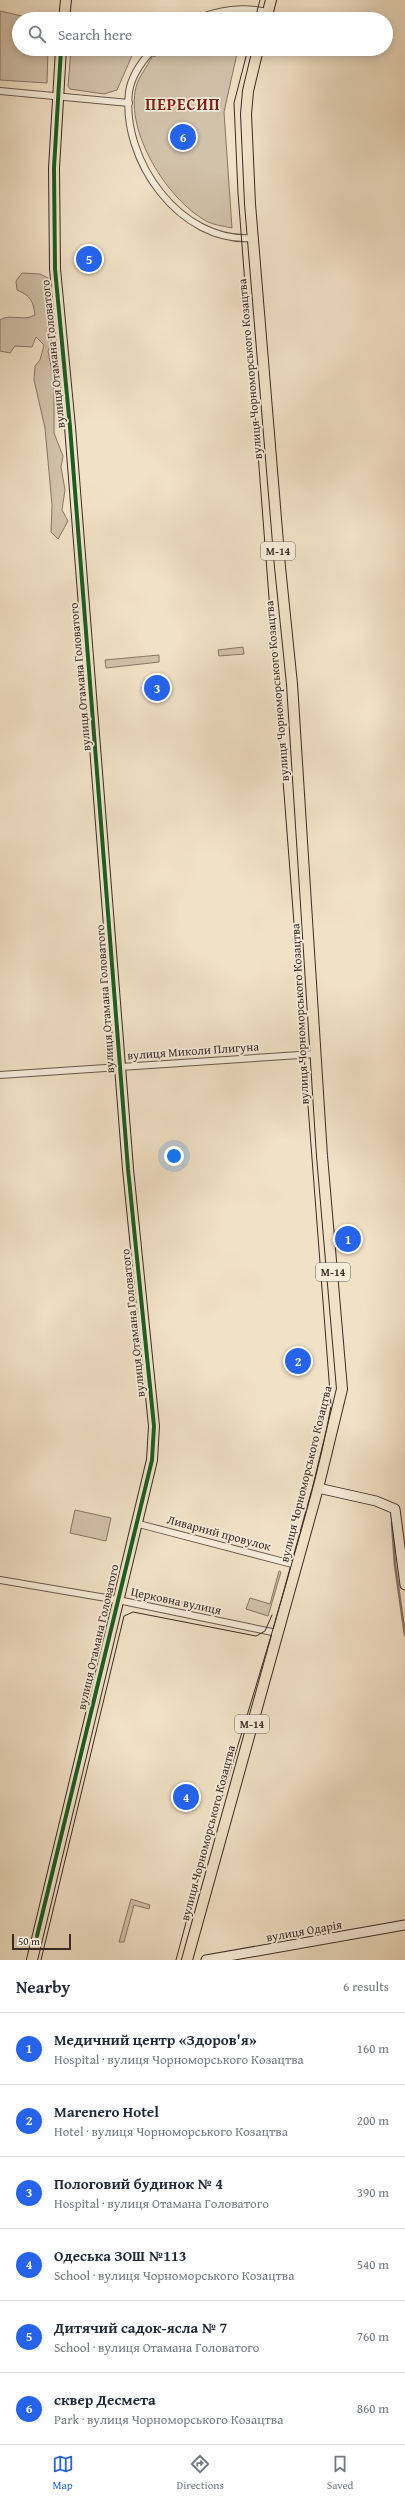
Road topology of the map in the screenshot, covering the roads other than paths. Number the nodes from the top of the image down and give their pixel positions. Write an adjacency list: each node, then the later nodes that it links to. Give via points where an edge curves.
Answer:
1 (66, 0): 3 (main road)
2 (270, 0): 6 (main road)
3 (65, 12)
4 (223, 12): 5 (street, via 253,9)
5 (259, 12)
6 (267, 12)
7 (60, 56): 11 (main road, вулиця Отамана Головатого)
8 (149, 56): 12 (street, via 132,83)
9 (256, 56): 13 (main road, вулиця Чорноморського Козацтва / М-14, via 248,91 246,114)
10 (0, 91): 11 (street)
11 (57, 96): 12 (street); 15 (main road, вулиця Отамана Головатого, via 54,269 70,427)
12 (129, 103): 13 (street, via 132,132 138,154 165,198 186,217 207,230 231,238)
13 (252, 238): 14 (main road, вулиця Чорноморського Козацтва / М-14, via 292,684)
14 (315, 1054): 15 (street, вулиця Миколи Плигуна); 17 (main road, вулиця Чорноморського Козацтва / М-14, via 342,1389)
15 (120, 1066): 16 (street, вулиця Миколи Плигуна); 18 (main road, вулиця Отамана Головатого, via 154,1426 152,1460)
16 (0, 1075)
17 (318, 1488): 19 (main road, вулиця Чорноморського Козацтва / М-14); 21 (street, via 376,1501 395,1509)
18 (135, 1523): 19 (street, Ливарний провулок); 22 (main road, вулиця Отамана Головатого)
19 (296, 1565): 23 (main road, вулиця Чорноморського Козацтва / М-14)
20 (0, 1580): 22 (street, Церковна вулиця)
21 (405, 1585)
22 (118, 1600): 23 (street, Церковна вулиця); 25 (main road, вулиця Отамана Головатого)
23 (276, 1633): 26 (main road, вулиця Чорноморського Козацтва / М-14)
24 (405, 1925): 27 (street, вулиця Одарія)
25 (32, 1960)
26 (187, 1960)
27 (206, 1960)

